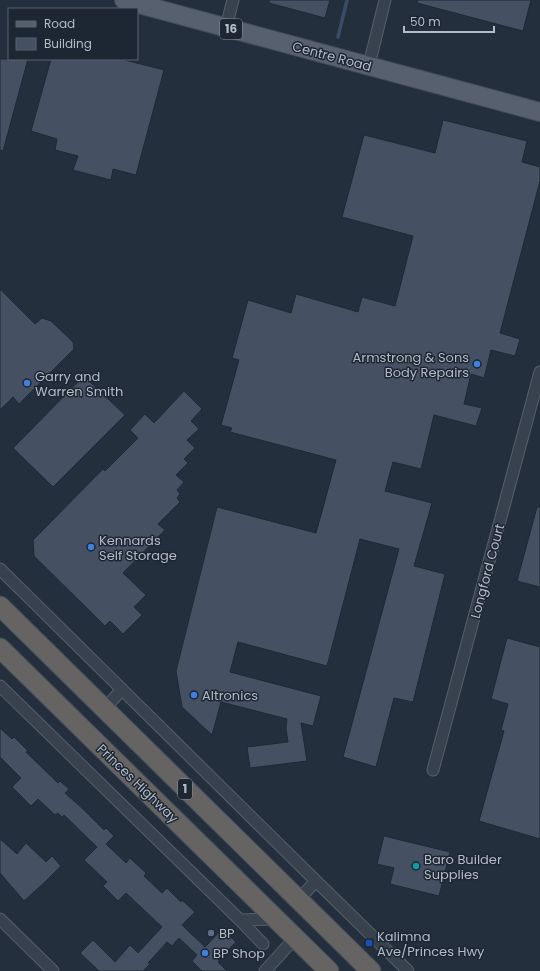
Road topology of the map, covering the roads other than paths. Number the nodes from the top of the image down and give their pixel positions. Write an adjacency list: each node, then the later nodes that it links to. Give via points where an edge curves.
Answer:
1 (124, 0): 4 (main road, Centre Road / 16)
2 (233, 0): 4 (street)
3 (385, 0): 5 (street)
4 (226, 27): 5 (main road, Centre Road / 16)
5 (369, 66): 6 (main road, Centre Road / 16)
6 (540, 112)
7 (540, 372): 14 (street, Longford Court)
8 (0, 569): 12 (street)
9 (0, 606): 13 (highway, 1)
10 (0, 648): 19 (highway, Princes Highway / 1)
11 (0, 686): 18 (street, Princes Highway)
12 (122, 689): 13 (street); 15 (street)
13 (104, 710): 16 (highway, 1)
14 (433, 770)
15 (316, 881): 16 (street); 26 (street)
16 (298, 900): 19 (highway); 25 (highway, 1)
17 (0, 919): 23 (street)
18 (240, 920): 19 (street); 21 (street, Princes Highway)
19 (278, 920): 20 (highway, Princes Highway / 1)
20 (296, 938): 22 (highway, Princes Highway / 1); 24 (street)
21 (263, 944)
22 (323, 968)
23 (53, 971)
24 (265, 971)
25 (371, 971)
26 (408, 971)

